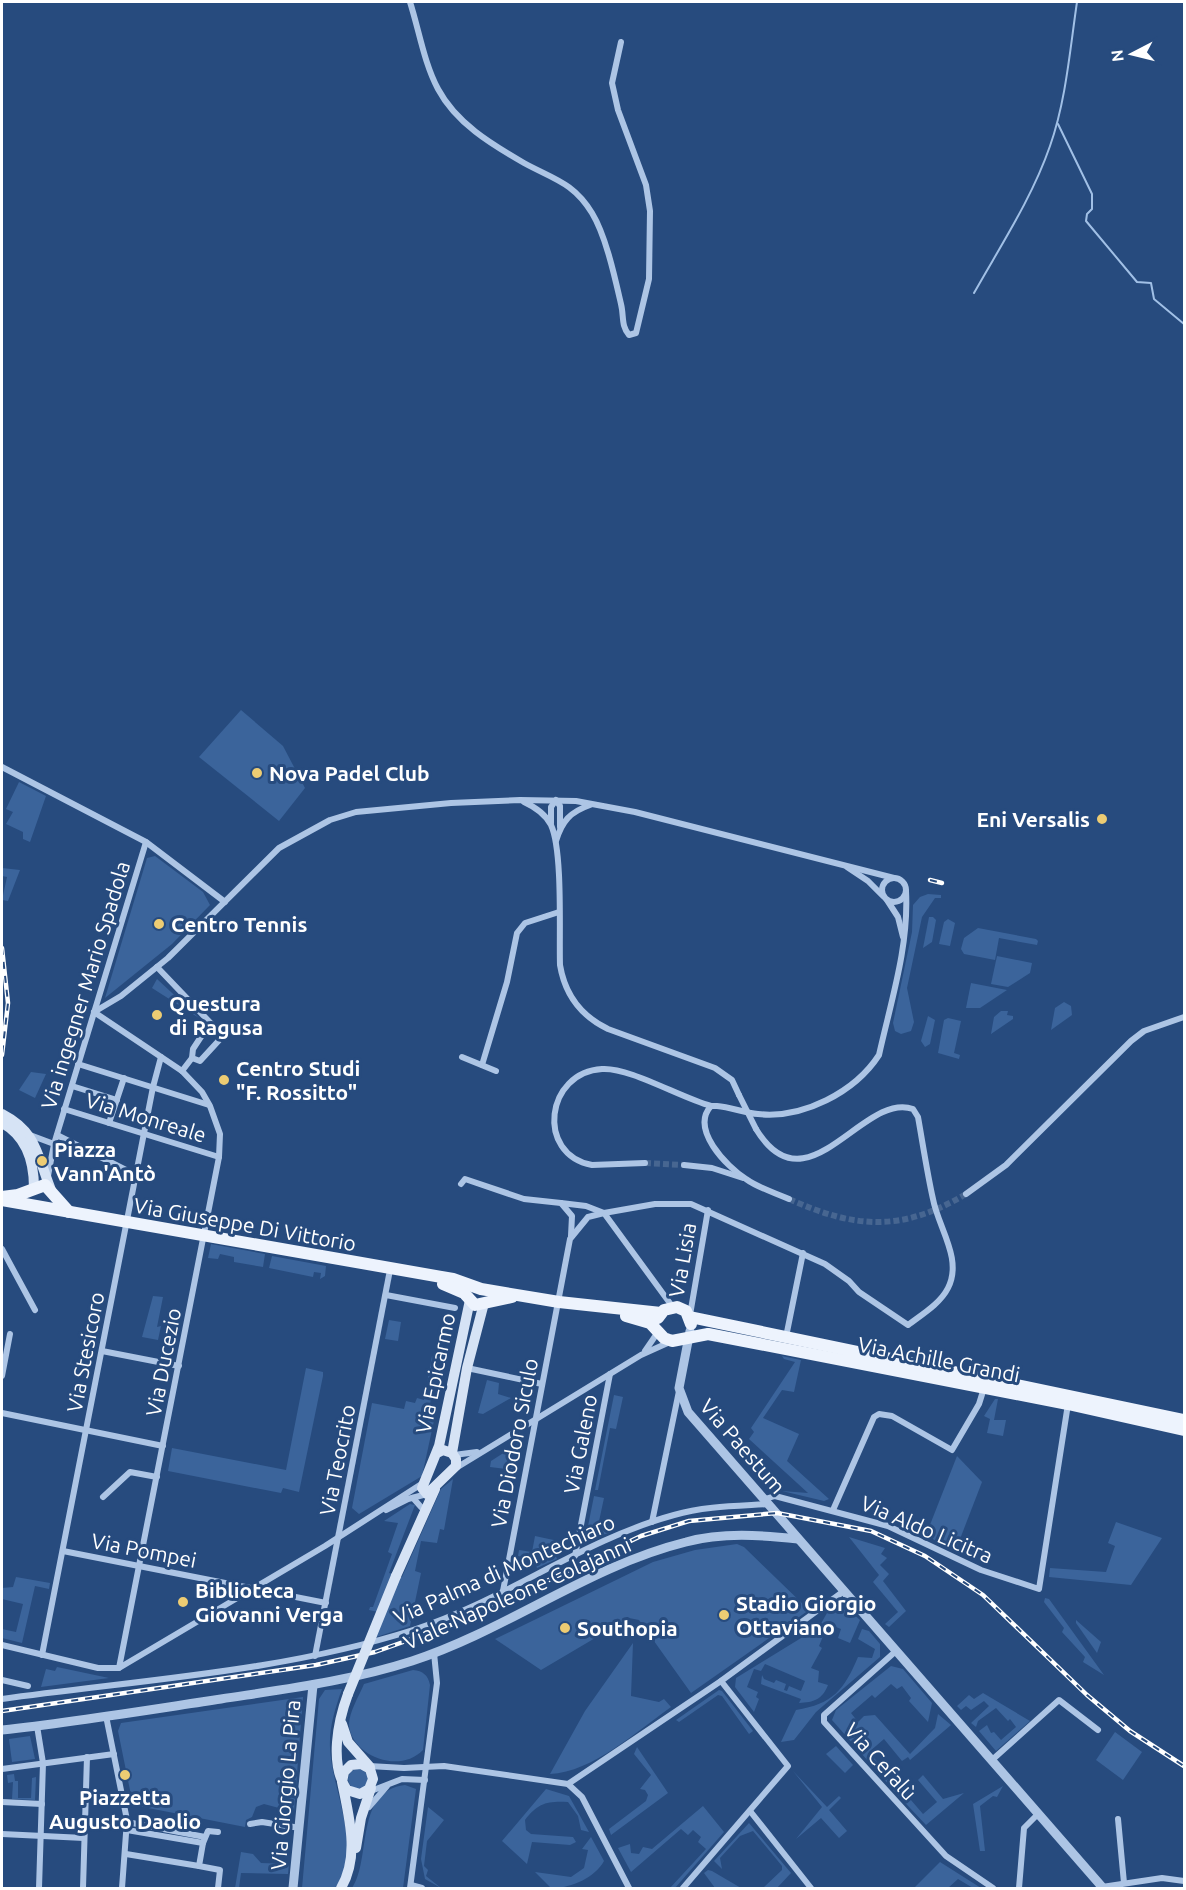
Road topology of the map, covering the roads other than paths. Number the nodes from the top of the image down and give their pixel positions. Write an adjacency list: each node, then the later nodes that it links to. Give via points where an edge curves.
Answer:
1 (410, 2): 2 (street, via 438,89 454,112 522,162 568,184 594,215 622,307 624,328 629,334 636,333 649,279 650,211 646,185 612,83)
2 (621, 42)
3 (2, 767): 9 (street)
4 (520, 800): 5 (street); 7 (street, via 538,809); 15 (street, via 356,812 330,820 279,848)
5 (556, 800): 6 (street); 7 (street, via 551,807); 8 (street, via 560,806)
6 (593, 804): 8 (street, via 575,810); 11 (street)
7 (552, 826): 10 (street)
8 (560, 827): 10 (street)
9 (146, 842): 15 (street); 19 (street, Via ingegner Mario Spadola)
10 (556, 842): 16 (street)
11 (838, 863): 12 (street); 14 (street)
12 (894, 878): 13 (street, via 902,881); 14 (street, via 883,884)
13 (906, 891): 14 (street, via 900,901); 17 (street)
14 (885, 898): 17 (street, via 898,917)
15 (225, 902): 18 (street)
16 (559, 912): 26 (street, via 525,923 517,933); 62 (street, bridge, via 562,980 583,1014 608,1029 715,1068 732,1080 756,1129 778,1153 796,1159 817,1154 878,1114 904,1107 913,1109 933,1202 948,1243 952,1270 948,1288 908,1325 825,1264)
17 (905, 943): 34 (street, via 879,1055 870,1069 821,1103 801,1110 779,1115)
18 (157, 967): 19 (street); 21 (street)
19 (94, 1012): 22 (street, Via Ducezio); 25 (street, Via ingegner Mario Spadola)
20 (1185, 1017): 50 (street, via 1144,1031 1131,1041 1006,1165)
21 (210, 1023): 24 (street, via 193,1049); 24 (street, via 223,1039 200,1061)
22 (161, 1057): 27 (street, Via Ducezio); 31 (street, Via Stesicoro)
23 (462, 1057): 26 (street)
24 (192, 1058): 27 (street)
25 (78, 1064): 29 (street); 30 (street, Via ingegner Mario Spadola)
26 (482, 1065): 28 (street)
27 (182, 1071): 33 (street, Via Ducezio)
28 (496, 1071)
29 (124, 1078): 31 (street); 32 (street)
30 (72, 1086): 32 (street); 35 (street, Via ingegner Mario Spadola)
31 (153, 1087): 33 (street); 39 (street, Via Stesicoro)
32 (117, 1100): 38 (street)
33 (210, 1106): 42 (street, Via Ducezio, via 219,1134)
34 (711, 1106): 43 (street, via 610,1069 585,1072 569,1083 556,1104 553,1120 558,1141 568,1154 592,1165); 46 (street, via 703,1119 708,1137 722,1157)
35 (64, 1109): 38 (street, Via Monreale); 41 (street, Via ingegner Mario Spadola)
36 (2, 1114): 40 (main road)
37 (2, 1123): 49 (main road, via 22,1139 33,1169)
38 (110, 1123): 39 (street, Via Monreale)
39 (144, 1134): 42 (street, Via Monreale); 58 (street, Via Stesicoro)
40 (29, 1135): 41 (street); 48 (main road)
41 (56, 1139): 45 (street); 48 (street, Via ingegner Mario Spadola)
42 (219, 1158): 59 (street, Via Ducezio)
43 (645, 1163)
44 (684, 1165): 46 (street, via 712,1168)
45 (126, 1170)
46 (746, 1179): 52 (street)
47 (460, 1184): 53 (street, via 465,1179 524,1199)
48 (50, 1188): 49 (main road, via 42,1185); 54 (main road, via 51,1203); 56 (main road)
49 (33, 1189): 51 (main road); 54 (main road, via 31,1200)
50 (966, 1194)
51 (2, 1198): 54 (main road, Via Giuseppe Di Vittorio)
52 (789, 1199)
53 (561, 1203): 57 (street); 60 (street, Via Diodoro Siculo, via 572,1216)
54 (39, 1207): 56 (main road, Via Giuseppe Di Vittorio)
55 (708, 1210): 57 (street, via 691,1204 655,1204); 62 (street); 76 (street, Via Lisia)
56 (70, 1212): 58 (main road, Via Giuseppe Di Vittorio)
57 (604, 1212): 60 (street, via 588,1217); 71 (street)
58 (128, 1223): 59 (main road, Via Giuseppe Di Vittorio); 81 (street, Via Stesicoro)
59 (204, 1237): 63 (main road, Via Giuseppe Di Vittorio); 83 (street, Via Ducezio)
60 (570, 1239): 70 (street, Via Diodoro Siculo)
61 (2, 1249): 74 (street)
62 (803, 1253): 80 (street)
63 (390, 1270): 64 (main road, Via Giuseppe Di Vittorio); 66 (street, Via Teocrito)
64 (413, 1274): 65 (main road, via 464,1281); 68 (main road, via 456,1288)
65 (480, 1289): 67 (main road); 68 (main road, via 471,1291); 69 (main road, via 486,1296)
66 (386, 1294): 72 (street); 111 (street, Via Teocrito)
67 (523, 1296): 69 (main road); 70 (main road)
68 (469, 1300): 69 (main road, via 475,1305); 99 (main road, Via Epicarmo)
69 (484, 1302): 85 (main road, Via Epicarmo)
70 (559, 1302): 73 (main road); 88 (street, Via Diodoro Siculo)
71 (672, 1306): 75 (main road); 76 (main road, via 682,1308)
72 (455, 1308)
73 (604, 1309): 75 (main road); 77 (main road, via 650,1323)
74 (35, 1310)
75 (661, 1313): 77 (main road)
76 (690, 1316): 79 (main road); 80 (main road, Via Achille Grandi)
77 (658, 1330): 79 (main road, via 664,1338); 82 (street)
78 (10, 1334): 87 (street)
79 (682, 1338): 82 (street); 84 (street, Via Paestum); 84 (street); 90 (main road, Via Achille Grandi, via 708,1334)
80 (786, 1338): 94 (main road, Via Achille Grandi)
81 (102, 1351): 83 (street); 95 (street, Via Stesicoro)
82 (641, 1355): 86 (street)
83 (179, 1366): 97 (street, Via Ducezio)
84 (683, 1367): 89 (street, Via Paestum)
85 (467, 1368): 88 (street); 100 (main road, Via Epicarmo)
86 (610, 1374): 93 (street); 114 (street, Via Galeno)
87 (2, 1376)
88 (542, 1384): 93 (street, Via Diodoro Siculo)
89 (679, 1388): 106 (street, Via Paestum, via 688,1412); 109 (street)
90 (984, 1388): 91 (main road, Via Achille Grandi); 107 (street, via 952,1450 892,1416 879,1413 874,1417)
91 (1068, 1404): 96 (main road, Via Achille Grandi); 107 (street, Via Aldo Licitra, via 1039,1589 981,1570 888,1526)
92 (2, 1413): 95 (street)
93 (535, 1418): 98 (street); 117 (street, Via Diodoro Siculo)
94 (1185, 1420)
95 (86, 1430): 97 (street); 113 (street, Via Stesicoro)
96 (1185, 1430)
97 (163, 1446): 102 (street, Via Ducezio)
98 (484, 1450): 100 (street, via 462,1456); 101 (street)
99 (437, 1453): 100 (main road, via 443,1450); 104 (main road, Via Epicarmo)
100 (453, 1454): 101 (main road, Via Epicarmo)
101 (454, 1470): 103 (main road)
102 (157, 1477): 105 (street, via 130,1472); 115 (street, Via Ducezio)
103 (436, 1486): 104 (main road); 110 (main road)
104 (422, 1492): 108 (street); 108 (street); 110 (main road, Via Epicarmo)
105 (104, 1497)
106 (767, 1501): 107 (street, Via Aldo Licitra, via 775,1496); 109 (street, Via Palma di Montechiaro, via 698,1510); 112 (street, Via Paestum)
107 (833, 1510)
108 (378, 1514): 111 (street)
109 (652, 1522): 114 (street, Via Palma di Montechiaro)
110 (418, 1523): 130 (main road, bridge)
111 (339, 1537): 116 (street); 119 (street, Via Teocrito)
112 (798, 1539): 118 (street, Via Paestum); 122 (street, Viale Napoleone Colajanni, via 761,1534 687,1541 624,1563)
113 (63, 1551): 115 (street, Via Pompei); 123 (street, Via Stesicoro)
114 (575, 1556): 117 (street, Via Palma di Montechiaro)
115 (140, 1565): 116 (street, Via Pompei); 125 (street, Via Ducezio)
116 (254, 1589): 119 (street, Via Pompei); 125 (street)
117 (503, 1591): 124 (street, Via Palma di Montechiaro, via 417,1629)
118 (844, 1591): 121 (street, Via Paestum); 127 (street)
119 (326, 1603): 124 (street, Via Teocrito)
120 (2, 1645): 123 (street)
121 (896, 1651): 139 (street, Via Paestum); 180 (street, Via Cefalù, via 824,1715 824,1722 946,1857)
122 (434, 1653): 128 (street, Viale Napoleone Colajanni); 141 (street, via 437,1683)
123 (42, 1655): 125 (street, via 98,1668)
124 (315, 1656): 131 (street, Via Palma di Montechiaro)
125 (119, 1668)
126 (2, 1680): 129 (street)
127 (721, 1681): 148 (street); 151 (street, via 788,1766)
128 (313, 1685): 132 (street, Viale Napoleone Colajanni); 157 (street, Via Giorgio La Pira)
129 (28, 1686)
130 (348, 1694): 136 (main road, via 342,1728); 146 (main road, via 337,1727)
131 (2, 1699)
132 (106, 1716): 133 (street, Viale Napoleone Colajanni); 137 (street)
133 (37, 1726): 134 (street, Viale Napoleone Colajanni); 140 (street)
134 (2, 1730)
135 (1098, 1730): 139 (street, via 1059,1700)
136 (356, 1750): 142 (street); 144 (main road)
137 (114, 1754): 138 (street); 155 (street)
138 (87, 1757): 140 (street); 162 (street)
139 (992, 1761): 152 (street, Via Paestum)
140 (43, 1763): 143 (street); 150 (street)
141 (427, 1766): 142 (street); 145 (street); 148 (street)
142 (394, 1768): 144 (street)
143 (2, 1769)
144 (369, 1779): 146 (main road, via 351,1793); 146 (main road, via 356,1763 347,1768); 147 (street); 153 (main road)
145 (425, 1780): 147 (street); 168 (street)
146 (342, 1782): 174 (main road, via 352,1844 348,1874)
147 (393, 1782): 153 (street, via 373,1800)
148 (568, 1784): 177 (street, via 582,1797)
149 (2, 1802): 150 (street)
150 (42, 1804): 161 (street)
151 (750, 1811): 178 (street); 179 (street)
152 (1038, 1814): 181 (street, via 1024,1828); 182 (street, Via Paestum)
153 (362, 1818): 175 (main road, via 353,1871)
154 (1118, 1819): 167 (street)
155 (127, 1822): 158 (street); 163 (street)
156 (250, 1824): 157 (street, via 262,1821)
157 (300, 1828): 173 (street, Via Giorgio La Pira)
158 (127, 1830): 163 (street); 164 (street)
159 (218, 1832): 163 (street, via 208,1831)
160 (2, 1834): 161 (street)
161 (41, 1836): 162 (street); 169 (street)
162 (84, 1838): 170 (street)
163 (204, 1840): 165 (street)
164 (126, 1854): 165 (street); 171 (street)
165 (199, 1866): 172 (street, via 220,1870)
166 (1185, 1881): 167 (street, via 1162,1878)
167 (1124, 1882): 182 (street)
168 (411, 1887): 176 (street)
169 (39, 1888)
170 (83, 1888)
171 (122, 1888)
172 (218, 1888)
173 (293, 1888)
174 (341, 1888)
175 (345, 1888)
176 (422, 1888)
177 (629, 1888)
178 (683, 1888)
179 (811, 1888)
180 (993, 1888)
181 (1019, 1888)
182 (1102, 1888)

